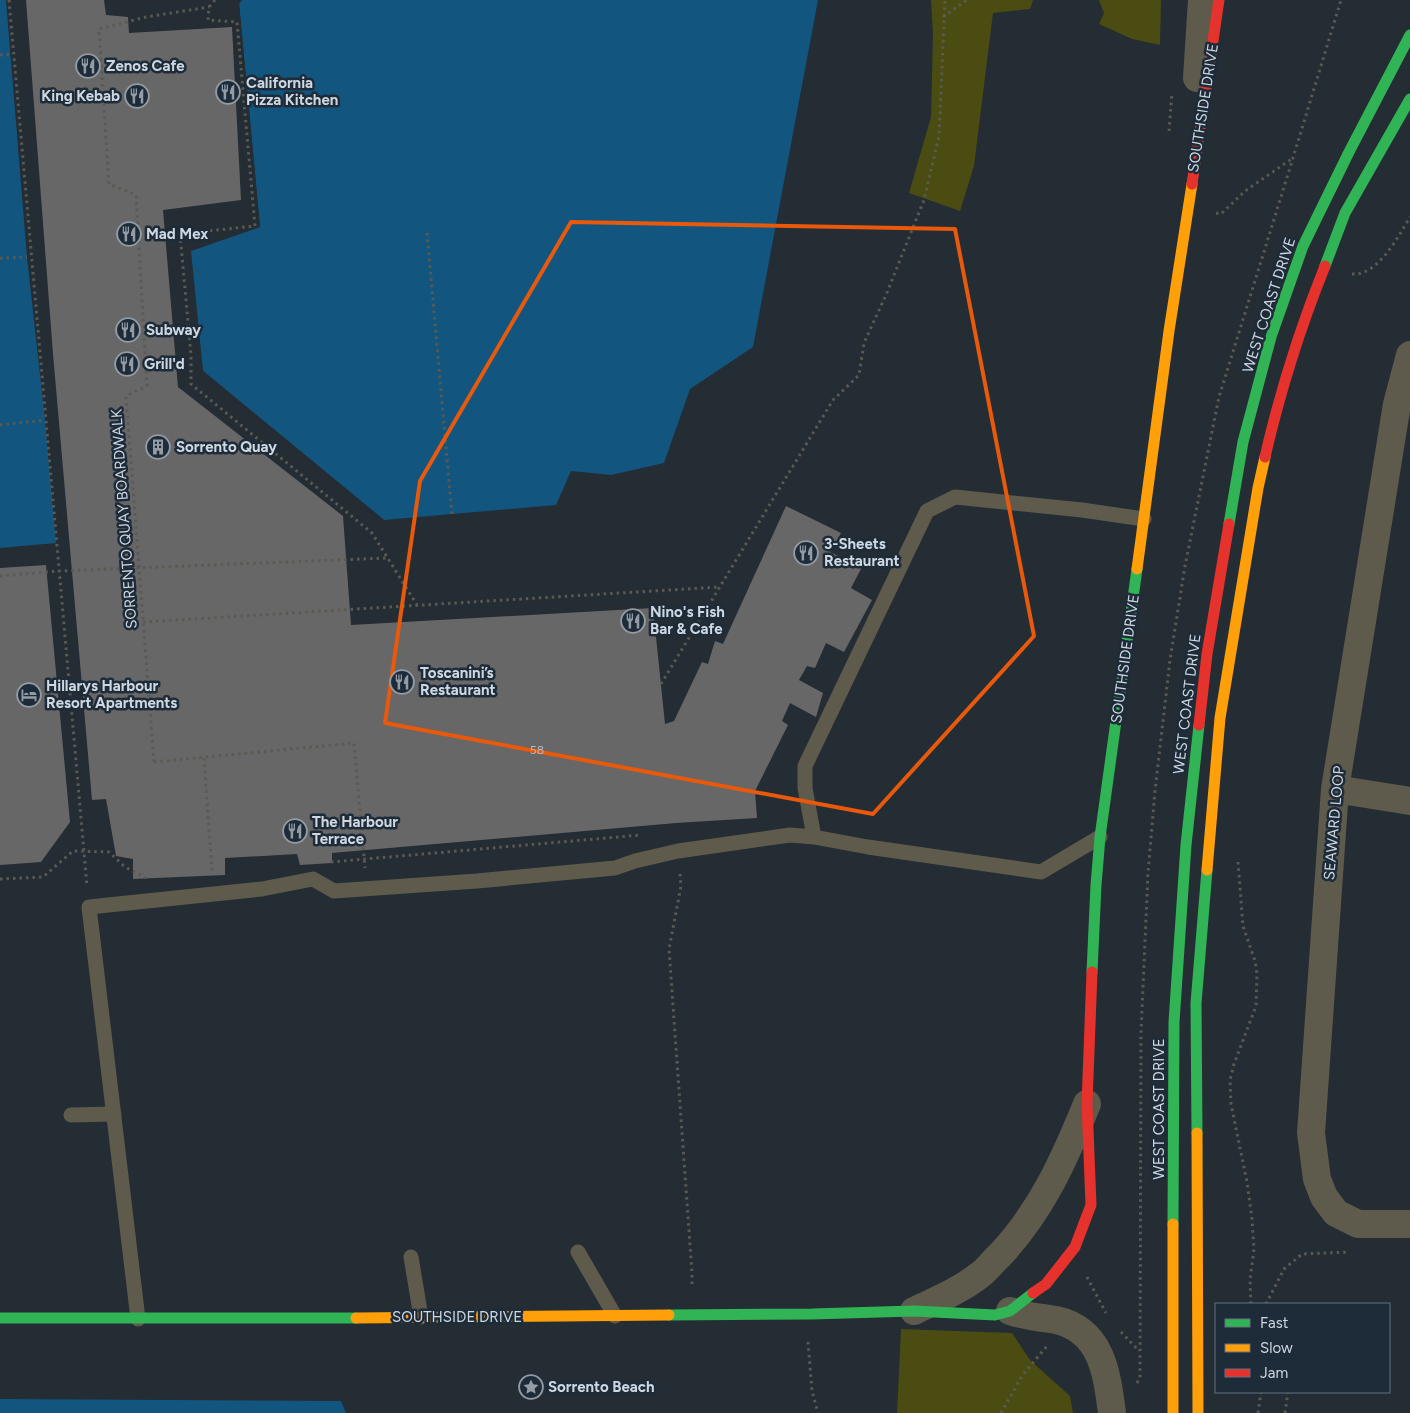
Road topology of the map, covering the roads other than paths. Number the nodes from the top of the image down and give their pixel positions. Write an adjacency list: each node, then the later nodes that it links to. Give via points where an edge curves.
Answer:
1 (1202, 0): 5 (street, SOUTHSIDE DRIVE)
2 (1219, 0): 5 (main road, SOUTHSIDE DRIVE)
3 (1410, 35): 25 (main road, WEST COAST DRIVE, via 1302,246 1271,337 1243,442 1207,654 1186,855 1174,1022)
4 (1410, 99): 26 (main road, via 1345,213 1306,311 1273,421 1258,488 1220,718 1196,1003)
5 (1186, 216): 7 (main road, SOUTHSIDE DRIVE)
6 (1410, 355): 8 (street, SEAWARD LOOP, via 1397,404)
7 (1144, 519): 10 (main road, SOUTHSIDE DRIVE); 11 (lane, via 955,497 927,511 805,766 805,788)
8 (1335, 789): 9 (street); 15 (street, SEAWARD LOOP, via 1311,1133 1317,1179 1336,1214 1358,1224)
9 (1410, 801)
10 (1100, 837): 11 (lane, via 1041,872); 12 (main road, SOUTHSIDE DRIVE)
11 (814, 838): 13 (lane, via 790,835 678,852 615,868 334,891 313,879 262,889 89,907)
12 (1087, 1104): 18 (street, SOUTHSIDE DRIVE, via 1046,1194 1019,1235 982,1274 959,1290); 19 (main road, SOUTHSIDE DRIVE, via 1091,1205 1075,1247 1046,1284)
13 (114, 1114): 14 (lane); 23 (lane)
14 (72, 1115)
15 (1410, 1224)
16 (578, 1252): 20 (lane)
17 (411, 1258): 21 (lane)
18 (914, 1311): 19 (main road, SOUTHSIDE DRIVE, via 995,1315); 20 (main road, SOUTHSIDE DRIVE)
19 (1010, 1311): 24 (street, via 1026,1317 1056,1320 1087,1336 1099,1353)
20 (615, 1316): 21 (main road, SOUTHSIDE DRIVE)
21 (421, 1317): 23 (main road, SOUTHSIDE DRIVE)
22 (0, 1318): 23 (main road, SOUTHSIDE DRIVE)
23 (138, 1319)
24 (1112, 1413)
25 (1173, 1413)
26 (1198, 1413)

